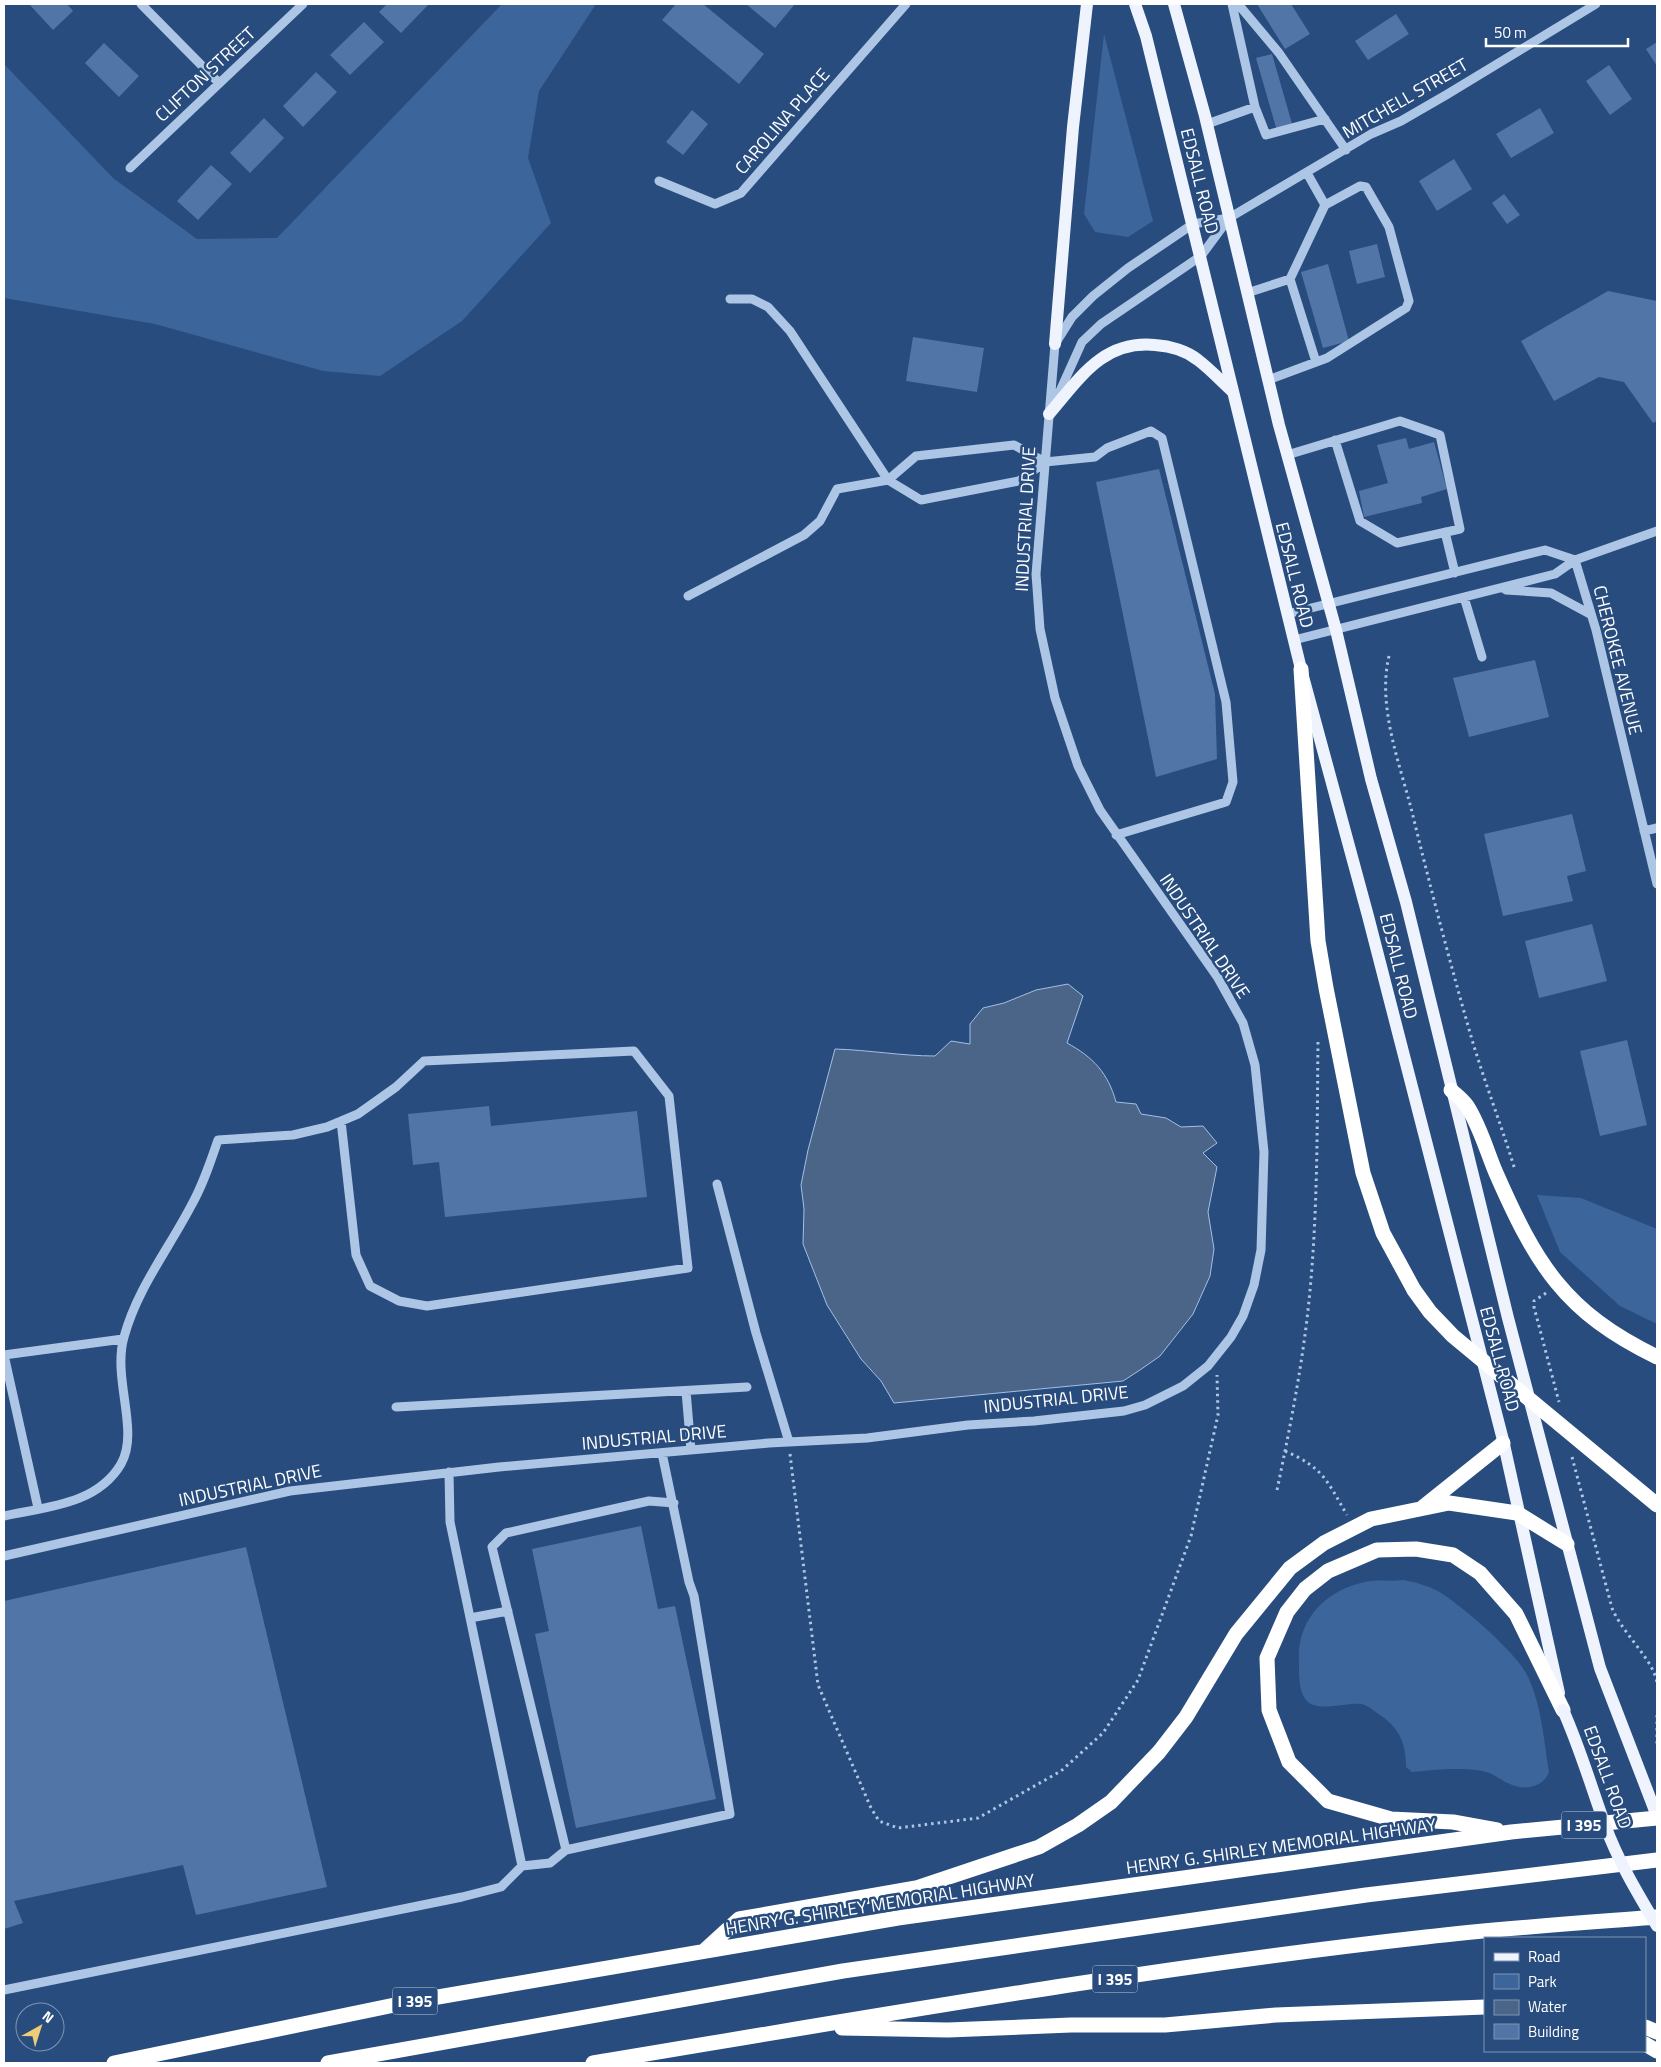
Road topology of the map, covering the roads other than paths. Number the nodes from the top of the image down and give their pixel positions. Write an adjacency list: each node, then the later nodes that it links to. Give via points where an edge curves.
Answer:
1 (141, 4): 10 (street)
2 (303, 4): 10 (street, CLIFTON STREET)
3 (906, 4): 17 (street, CAROLINA PLACE, via 741,194 715,204)
4 (1087, 4): 25 (main road)
5 (1135, 4): 20 (main road, EDSALL ROAD)
6 (1174, 4): 13 (main road, EDSALL ROAD)
7 (1232, 4): 11 (street)
8 (1238, 4): 12 (street, via 1279,53)
9 (1596, 4): 14 (street, MITCHELL STREET, via 1446,95)
10 (219, 83): 15 (street, CLIFTON STREET)
11 (1255, 107): 12 (street, via 1266,135); 13 (street)
12 (1324, 119): 14 (street)
13 (1207, 124): 19 (main road, EDSALL ROAD)
14 (1346, 150): 16 (street, MITCHELL STREET)
15 (130, 168)
16 (1307, 173): 18 (street); 19 (street, MITCHELL STREET)
17 (659, 181)
18 (1326, 205): 22 (street); 26 (street, via 1360,186 1366,187 1389,227 1409,301 1401,314)
19 (1229, 218): 20 (street, INDUSTRIAL DRIVE); 21 (street, INDUSTRIAL DRIVE); 23 (main road, EDSALL ROAD)
20 (1193, 224): 21 (main road, EDSALL ROAD); 25 (street, INDUSTRIAL DRIVE, via 1093,296 1072,317)
21 (1201, 256): 28 (main road, EDSALL ROAD); 29 (street, INDUSTRIAL DRIVE, via 1101,324 1082,342)
22 (1290, 279): 23 (street); 26 (street)
23 (1247, 293): 27 (main road, EDSALL ROAD)
24 (730, 299): 33 (street, via 752,299 768,307 790,332)
25 (1055, 344): 29 (street, INDUSTRIAL DRIVE)
26 (1316, 362): 27 (street)
27 (1268, 380): 31 (main road, EDSALL ROAD)
28 (1232, 391): 29 (main road, via 1197,358 1169,346 1140,344 1116,349 1090,367); 42 (main road, EDSALL ROAD)
29 (1049, 414): 32 (street, INDUSTRIAL DRIVE)
30 (1335, 440): 31 (street); 35 (street, via 1360,521 1397,543); 35 (street, via 1400,421 1440,436 1460,529)
31 (1287, 455): 41 (main road, EDSALL ROAD)
32 (1045, 462): 33 (street, via 1019,481 921,500); 33 (street, via 1014,445 916,456); 50 (street, INDUSTRIAL DRIVE, via 1036,574 1040,629 1055,698 1078,766); 50 (street, via 1095,457 1106,448 1152,431 1162,438 1226,702 1233,782 1226,802)
33 (888, 480): 39 (street, via 837,489 820,521 804,535)
34 (1657, 531): 36 (street)
35 (1445, 532): 37 (street)
36 (1575, 560): 37 (street, via 1545,550); 38 (street, via 1555,574); 43 (street, CHEROKEE AVENUE)
37 (1454, 573): 41 (street)
38 (1493, 589): 40 (street); 43 (street, via 1551,594)
39 (688, 596)
40 (1464, 597): 44 (street); 46 (street)
41 (1329, 604): 42 (street); 44 (main road, EDSALL ROAD)
42 (1287, 614): 45 (main road, EDSALL ROAD)
43 (1590, 614): 49 (street, CHEROKEE AVENUE)
44 (1336, 630): 45 (street); 52 (main road, EDSALL ROAD)
45 (1294, 640): 47 (main road, EDSALL ROAD)
46 (1482, 657)
47 (1301, 669): 62 (main road, EDSALL ROAD); 67 (highway, bridge, via 1318,941 1364,1173 1383,1233 1414,1290 1453,1336)
48 (1657, 828): 49 (street)
49 (1644, 831): 51 (street, CHEROKEE AVENUE)
50 (1116, 835): 61 (street, INDUSTRIAL DRIVE, via 1218,978 1242,1024 1255,1065 1264,1152 1261,1250 1243,1316 1216,1356 1194,1378 1145,1405 1124,1411 866,1438)
51 (1657, 884)
52 (1451, 1090): 57 (highway, via 1467,1106 1517,1222 1557,1284 1606,1328); 72 (main road, EDSALL ROAD)
53 (341, 1122): 53 (street, via 396,1087 424,1061 634,1050 669,1096 688,1268 428,1306 399,1301 370,1286 356,1255); 55 (street, via 293,1135 218,1140 191,1206 135,1303)
54 (717, 1184): 61 (street)
55 (123, 1339): 56 (street); 68 (street, via 119,1364 129,1442 121,1464 103,1484 84,1498)
56 (4, 1355): 68 (street)
57 (1657, 1357)
58 (747, 1387): 59 (street)
59 (686, 1391): 60 (street); 63 (street)
60 (396, 1407)
61 (789, 1442): 63 (street, INDUSTRIAL DRIVE)
62 (1503, 1443): 69 (highway); 70 (main road, EDSALL ROAD)
63 (691, 1450): 64 (street, INDUSTRIAL DRIVE)
64 (662, 1453): 65 (street, INDUSTRIAL DRIVE); 66 (street)
65 (449, 1472): 73 (street, INDUSTRIAL DRIVE, via 290,1491); 75 (street, via 450,1522)
66 (674, 1503): 74 (street, via 649,1501 506,1532 492,1547); 79 (street, via 694,1596 730,1814)
67 (1657, 1506)
68 (38, 1508): 71 (street)
69 (1422, 1508): 70 (highway, via 1449,1503); 84 (highway, via 1371,1519 1324,1543 1290,1568 1236,1634 1186,1718 1159,1752 1111,1802 1078,1825 1039,1847 984,1868 916,1888 739,1919)
70 (1518, 1512): 72 (highway); 76 (main road, EDSALL ROAD)
71 (4, 1516)
72 (1567, 1544): 77 (main road, EDSALL ROAD, via 1600,1668)
73 (4, 1556)
74 (508, 1611): 75 (street); 79 (street)
75 (470, 1618): 81 (street)
76 (1563, 1710): 78 (highway, via 1516,1614 1480,1574 1453,1555 1416,1549 1377,1550 1328,1570 1305,1589 1287,1612 1267,1658 1269,1710 1289,1762 1328,1801 1391,1819 1453,1822); 83 (main road, EDSALL ROAD, bridge, via 1581,1751 1606,1826 1633,1886)
77 (1657, 1817): 78 (highway, HENRY G. SHIRLEY MEMORIAL HIGHWAY / I 395)
78 (1511, 1832): 84 (highway, HENRY G. SHIRLEY MEMORIAL HIGHWAY / I 395, via 898,1918)
79 (566, 1850): 81 (street, via 550,1863)
80 (1657, 1860): 91 (highway, via 1366,1895 843,1971)
81 (522, 1866): 85 (street, via 501,1887 462,1897)
82 (1657, 1916): 87 (highway, I 395, via 1426,1937 1126,1977)
83 (1657, 1926)
84 (705, 1950): 90 (highway, HENRY G. SHIRLEY MEMORIAL HIGHWAY / I 395, via 409,2002)
85 (4, 1990)
86 (1483, 2008): 87 (highway, via 1276,2015 1165,2025 1071,2024 948,2030)
87 (805, 2028): 92 (highway, I 395)
88 (1646, 2045): 89 (highway)
89 (1657, 2051)
90 (114, 2063)
91 (328, 2063)
92 (593, 2063)

